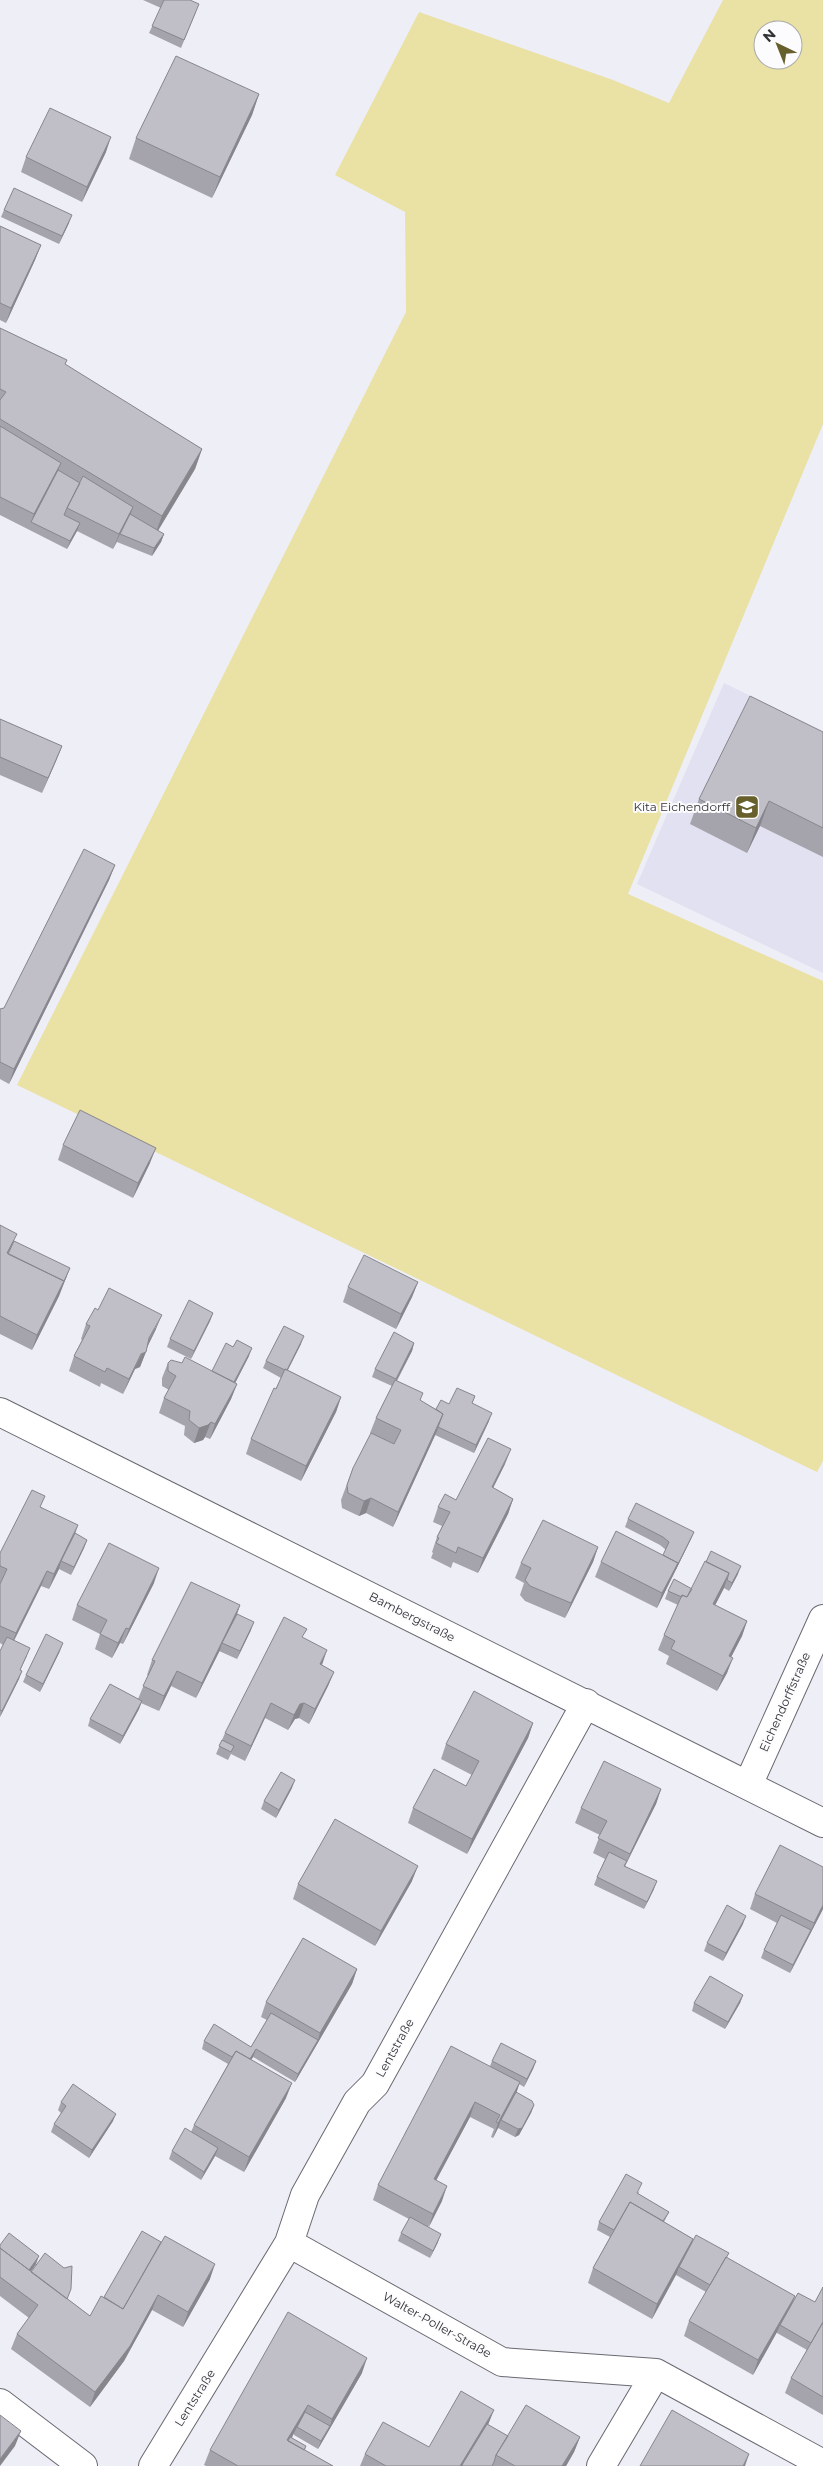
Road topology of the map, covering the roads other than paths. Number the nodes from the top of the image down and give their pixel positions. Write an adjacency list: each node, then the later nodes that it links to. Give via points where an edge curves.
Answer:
1 (0, 1412): 3 (street, Bambergstraße)
2 (823, 1619): 4 (street, Eichendorffstraße)
3 (586, 1703): 4 (street, Bambergstraße); 6 (street, Lentstraße, via 375,2084 357,2102 306,2196)
4 (748, 1785): 5 (street, Bambergstraße)
5 (823, 1822)
6 (290, 2243): 7 (street, Walter-Poller-Straße, via 502,2362); 11 (street, Lentstraße)
7 (656, 2373): 9 (street, Walter-Poller-Straße); 12 (street)
8 (0, 2403): 10 (street)
9 (823, 2464)
10 (83, 2466)
11 (153, 2466)
12 (602, 2466)

